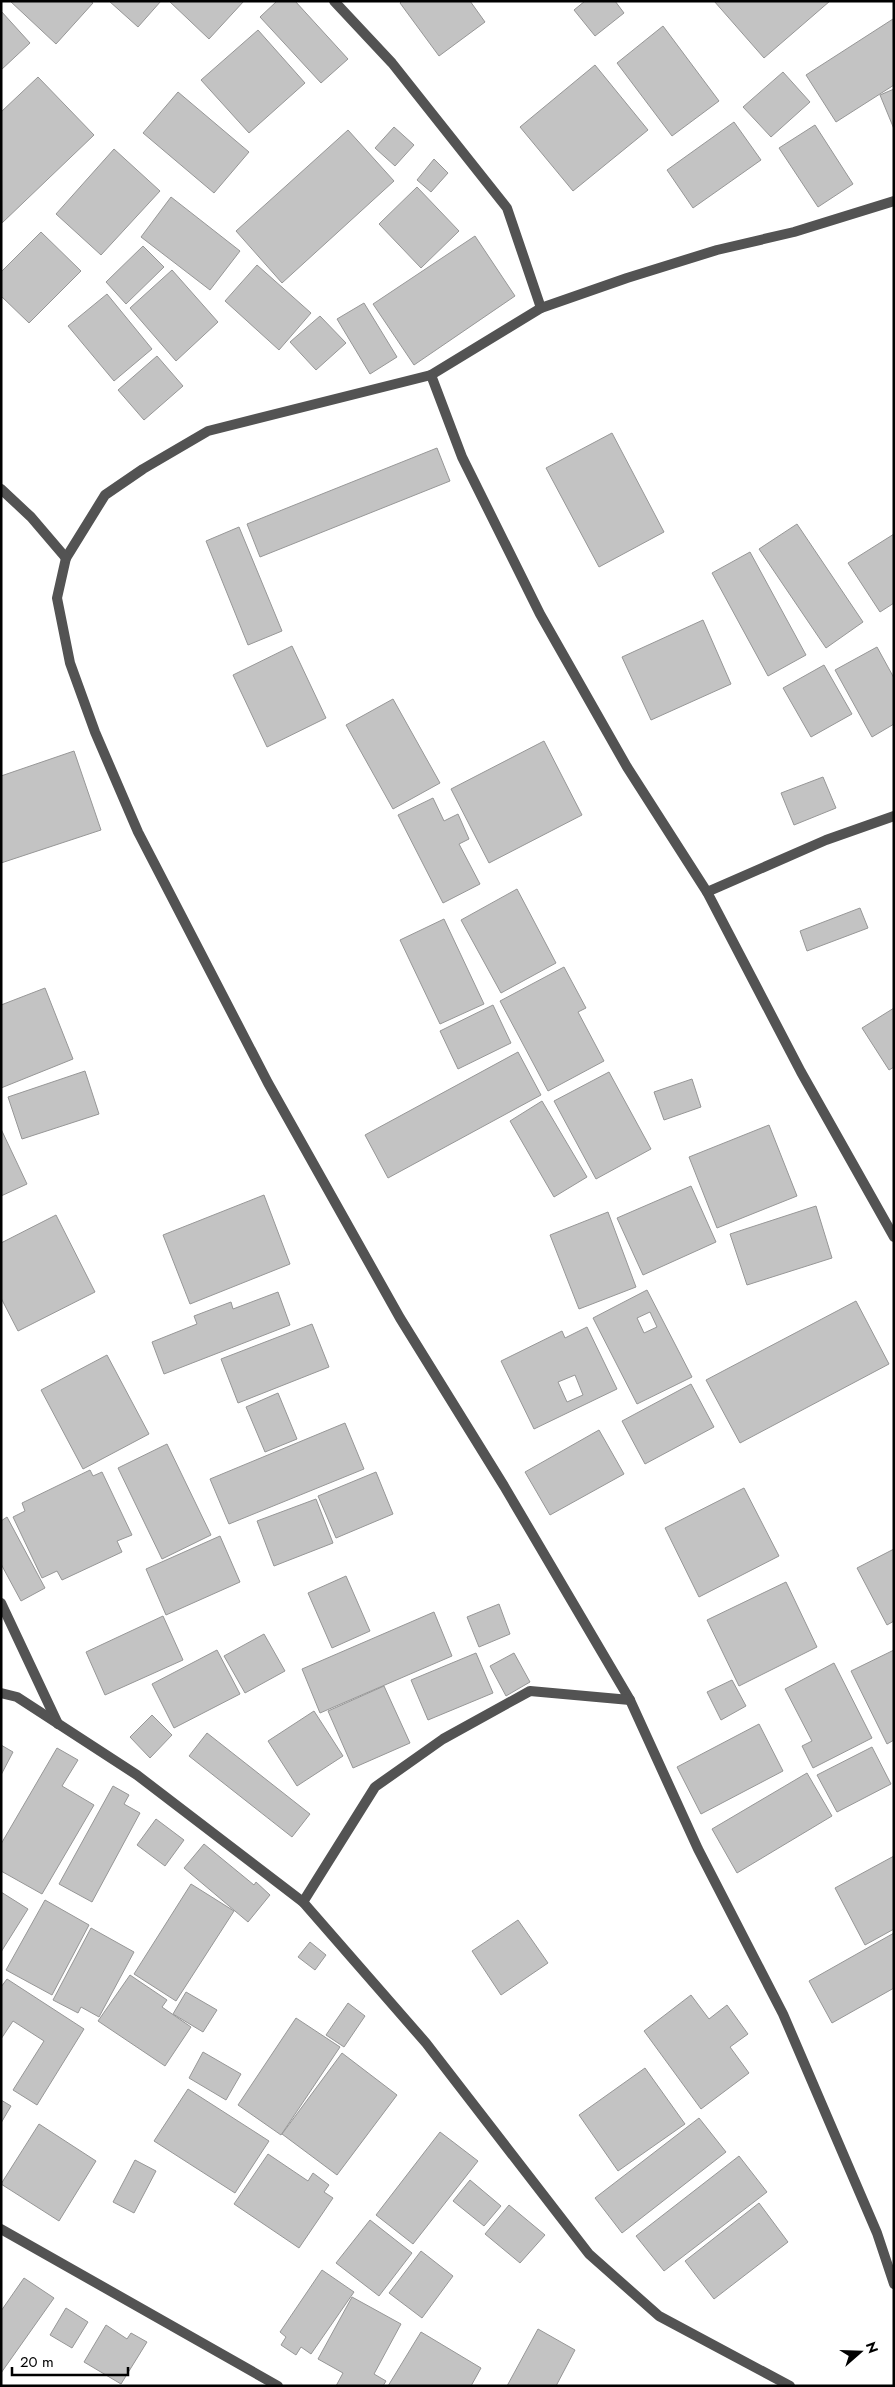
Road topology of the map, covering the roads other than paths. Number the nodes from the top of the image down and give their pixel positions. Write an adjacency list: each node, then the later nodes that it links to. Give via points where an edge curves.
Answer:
1 (334, 1): 3 (street, via 392,63 507,208)
2 (894, 200): 3 (street, via 794,232 717,250 645,272)
3 (541, 308): 4 (street)
4 (431, 375): 6 (street, via 208,431 105,495); 8 (street, via 462,456 540,614 627,767)
5 (1, 489): 6 (street, via 31,516)
6 (66, 558): 12 (street, via 57,598 70,663 95,732 138,832 268,1083 400,1318)
7 (894, 816): 8 (street, via 826,840)
8 (707, 892): 9 (street, via 800,1072)
9 (894, 1237)
10 (1, 1602): 13 (street)
11 (1, 1693): 13 (street, via 17,1697)
12 (630, 1700): 14 (street, via 530,1691 442,1739 375,1787); 16 (street, via 698,1849 783,2014 876,2233)
13 (58, 1724): 14 (street, via 137,1775)
14 (303, 1902): 18 (street, via 426,2043 589,2254 659,2316)
15 (1, 2229): 17 (street)
16 (894, 2284)
17 (278, 2386)
18 (790, 2386)

